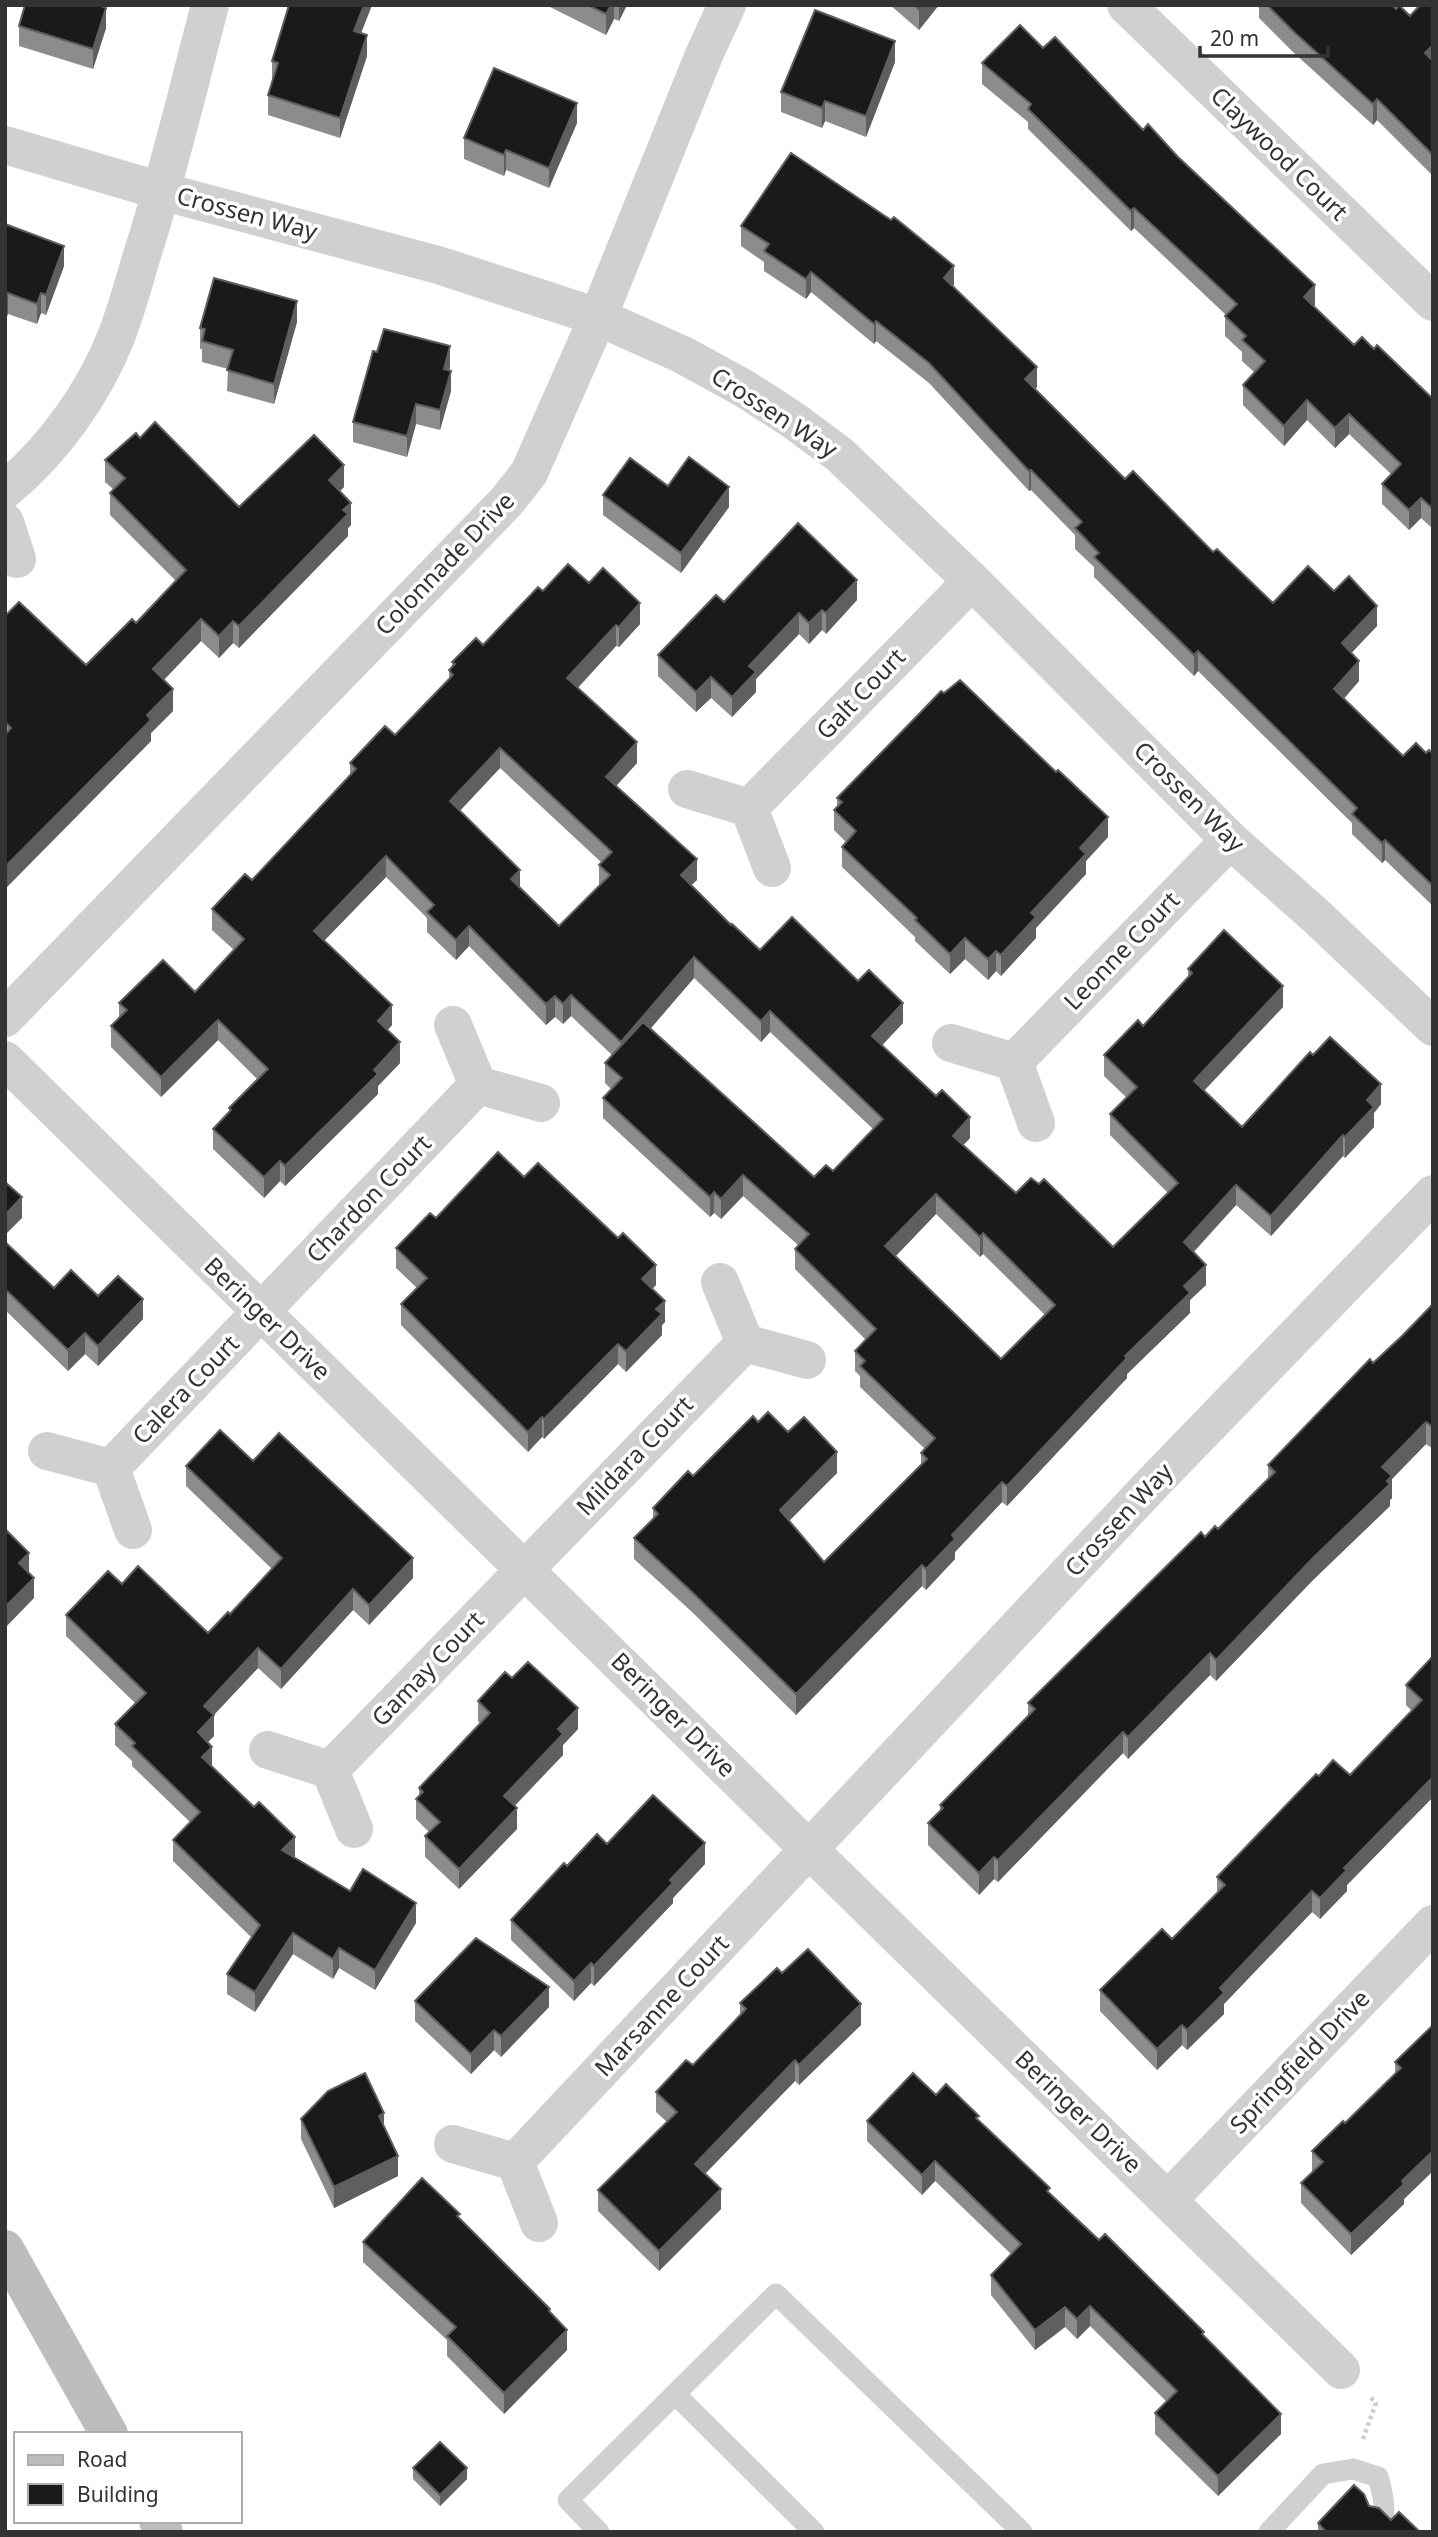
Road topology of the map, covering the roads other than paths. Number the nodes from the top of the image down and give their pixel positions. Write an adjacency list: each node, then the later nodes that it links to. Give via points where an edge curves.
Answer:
1 (210, 5): 5 (street)
2 (727, 5): 7 (street, Colonnade Drive)
3 (1126, 5): 6 (street, Claywood Court)
4 (5, 145): 5 (street, Crossen Way)
5 (161, 191): 7 (street, Crossen Way, via 438,265); 8 (street, via 116,338 94,382 28,471)
6 (1433, 302)
7 (598, 317): 11 (street, Crossen Way, via 683,355 793,420 840,455); 16 (street, Colonnade Drive, via 529,473 506,502)
8 (5, 490)
9 (5, 522): 10 (street)
10 (17, 559)
11 (972, 581): 13 (street, Galt Court); 14 (street, Crossen Way)
12 (687, 789): 13 (street)
13 (749, 808): 15 (street)
14 (1230, 840): 18 (street, Crossen Way); 21 (street, Leonne Court)
15 (772, 868)
16 (5, 1018)
17 (453, 1025): 22 (street)
18 (1433, 1027)
19 (951, 1043): 21 (street)
20 (5, 1060): 27 (street, Beringer Drive)
21 (1014, 1062): 24 (street)
22 (478, 1086): 23 (street); 27 (street, Chardon Court)
23 (541, 1103)
24 (1036, 1123)
25 (1433, 1194): 37 (street, Crossen Way, via 1153,1483)
26 (720, 1282): 28 (street)
27 (261, 1313): 31 (street, Calera Court); 33 (street, Beringer Drive)
28 (745, 1343): 29 (street); 33 (street, Mildara Court)
29 (807, 1360)
30 (47, 1451): 31 (street)
31 (111, 1468): 32 (street)
32 (133, 1530)
33 (525, 1569): 35 (street, Gamay Court); 37 (street, Beringer Drive)
34 (268, 1750): 35 (street)
35 (330, 1770): 36 (street)
36 (354, 1829)
37 (809, 1850): 40 (street, Marsanne Court); 41 (street, Beringer Drive)
38 (1433, 1924): 41 (street, Springfield Drive)
39 (453, 2144): 40 (street)
40 (515, 2162): 42 (street)
41 (1168, 2200): 44 (street, Beringer Drive)
42 (539, 2223)
43 (5, 2249): 46 (street)
44 (1341, 2370)
45 (676, 2394): 47 (lane, via 568,2500); 48 (lane); 49 (lane, via 776,2294)
46 (108, 2432)
47 (600, 2532)
48 (814, 2532)
49 (1022, 2532)
50 (1269, 2532): 51 (lane, via 1323,2474 1353,2469 1378,2477 1384,2497 1382,2527)
51 (1377, 2532)

